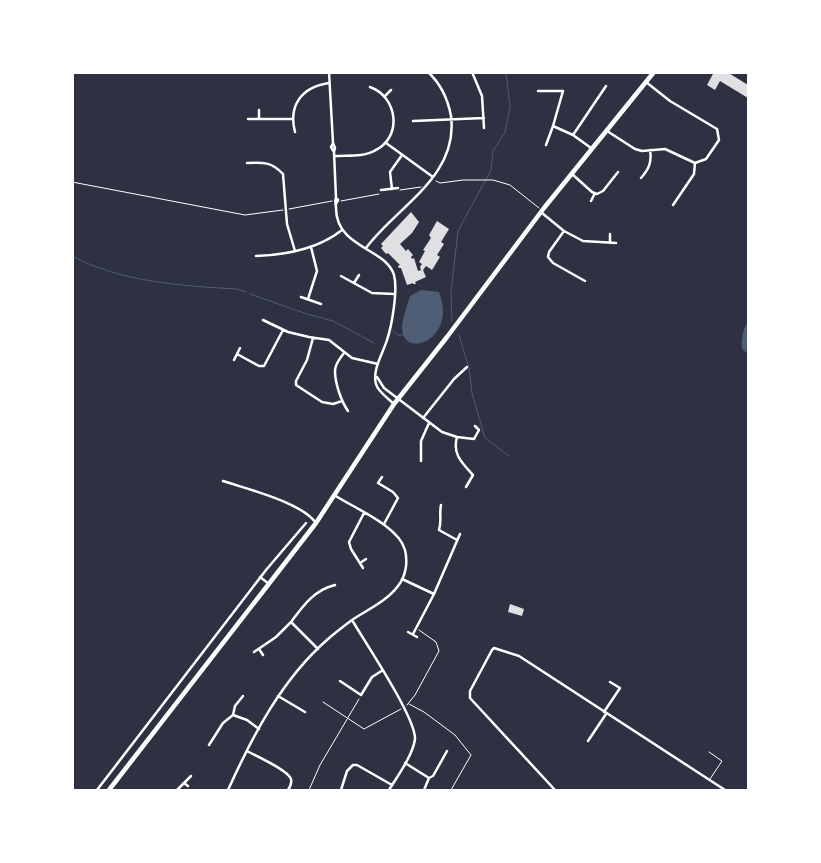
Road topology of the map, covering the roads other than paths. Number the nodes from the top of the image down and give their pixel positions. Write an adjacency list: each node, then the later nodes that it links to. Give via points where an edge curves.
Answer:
1 (329, 72): 6 (street)
2 (428, 72): 17 (street, via 445,95)
3 (472, 72): 13 (street, via 481,90)
4 (654, 72): 5 (main road)
5 (646, 82): 21 (main road); 31 (street, via 670,101 717,129 717,144 706,159)
6 (329, 83): 16 (street, via 306,91 298,101); 28 (street)
7 (606, 86): 23 (street)
8 (370, 87): 11 (street)
9 (391, 90): 11 (street)
10 (538, 91): 19 (street, via 563,91)
11 (385, 96): 24 (street, via 394,120)
12 (260, 110): 15 (street)
13 (484, 118): 17 (street); 20 (street)
14 (248, 119): 15 (street)
15 (259, 119): 16 (street)
16 (293, 119): 22 (street)
17 (451, 120): 18 (street); 34 (street, via 446,153)
18 (413, 121)
19 (553, 126): 23 (street); 25 (street)
20 (484, 128)
21 (607, 131): 26 (main road); 27 (street, via 635,149)
22 (295, 132)
23 (573, 136): 26 (street)
24 (386, 143): 28 (street, via 369,153); 29 (street)
25 (546, 145)
26 (592, 149): 33 (main road)
27 (650, 150): 31 (street, via 665,149); 35 (street, via 651,164)
28 (334, 154): 43 (street, via 336,218)
29 (402, 155): 34 (street); 37 (street, via 390,172)
30 (247, 163): 50 (street, via 256,160 271,163 284,174 287,224)
31 (695, 164): 41 (street, via 694,174)
32 (618, 172): 39 (street, via 603,191)
33 (572, 174): 39 (street); 42 (main road)
34 (432, 178): 49 (street)
35 (641, 178)
36 (398, 188): 37 (street)
37 (392, 189): 38 (street)
38 (381, 190)
39 (595, 193): 40 (street)
40 (591, 202)
41 (673, 205)
42 (541, 211): 44 (street); 70 (main road)
43 (342, 230): 48 (street, via 330,240); 49 (street)
44 (564, 230): 46 (street, via 583,241); 54 (street, via 549,252 549,260)
45 (610, 234): 46 (street)
46 (610, 243): 47 (street)
47 (616, 243)
48 (311, 247): 50 (street); 58 (street, via 317,271)
49 (366, 249): 56 (street, via 390,268 395,280)
50 (295, 251): 51 (street)
51 (256, 256)
52 (359, 275): 55 (street)
53 (341, 276): 55 (street)
54 (585, 281)
55 (354, 283): 56 (street, via 372,293)
56 (394, 294): 67 (street, via 389,333)
57 (301, 297): 58 (street)
58 (308, 299): 59 (street)
59 (321, 304)
60 (263, 320): 61 (street)
61 (283, 330): 62 (street); 65 (street, via 264,366)
62 (313, 338): 64 (street, via 333,342); 71 (street, via 296,385 327,404)
63 (240, 348): 65 (street)
64 (344, 353): 67 (street, via 359,361); 71 (street, via 335,370)
65 (237, 354): 66 (street)
66 (234, 360)
67 (378, 364): 69 (street)
68 (467, 366): 74 (street)
69 (376, 376): 70 (street, via 384,388); 72 (street, via 378,389)
70 (398, 398): 72 (main road); 74 (street)
71 (342, 401): 73 (street)
72 (394, 404): 82 (main road)
73 (348, 411)
74 (423, 418): 75 (street)
75 (429, 423): 77 (street); 78 (street, via 421,441)
76 (475, 426): 77 (street, via 480,430 474,439)
77 (457, 437): 81 (street, via 454,446 457,454 473,475)
78 (421, 461)
79 (382, 477): 87 (street, via 378,483 398,498)
80 (223, 481): 86 (street, via 284,502 310,516)
81 (466, 487)
82 (334, 495): 84 (street); 86 (main road)
83 (441, 505): 89 (street, via 439,530)
84 (364, 513): 87 (street); 91 (street, via 349,542)
85 (306, 523): 93 (street)
86 (316, 523): 95 (main road)
87 (384, 524): 94 (street, via 405,548 406,566)
88 (460, 534): 89 (street)
89 (457, 540): 97 (street)
90 (366, 559): 91 (street)
91 (360, 563): 92 (street)
92 (363, 568)
93 (260, 578): 95 (street); 128 (street)
94 (402, 580): 97 (street); 98 (street, via 390,594)
95 (269, 584): 131 (main road)
96 (335, 585): 99 (street, via 308,600)
97 (434, 594): 101 (street)
98 (352, 620): 104 (street); 107 (street)
99 (291, 622): 103 (street); 104 (street)
100 (408, 632): 101 (street)
101 (413, 634): 102 (street)
102 (417, 637)
103 (259, 649): 105 (street); 106 (street)
104 (318, 649): 111 (street)
105 (254, 652)
106 (263, 655)
107 (383, 670): 108 (street, via 372,677 361,695); 121 (street, via 414,734 412,749)
108 (340, 681)
109 (610, 682): 113 (street, via 620,688)
110 (243, 696): 114 (street, via 235,706)
111 (278, 696): 112 (street); 115 (street)
112 (305, 712)
113 (605, 713): 116 (street); 124 (street); 138 (street, via 519,656 492,650 469,694 470,698)
114 (234, 715): 115 (street); 117 (street, via 223,723)
115 (259, 728): 118 (street)
116 (588, 741)
117 (209, 745)
118 (247, 751): 133 (street); 134 (street, via 290,777 292,782)
119 (447, 751): 123 (street)
120 (709, 752): 124 (lane, via 722,761)
121 (404, 763): 123 (street); 126 (street)
122 (191, 776): 125 (street)
123 (429, 778): 137 (street)
124 (710, 780): 139 (street)
125 (184, 783): 127 (street); 132 (street)
126 (392, 785): 135 (street, via 353,765 343,779); 136 (street)
127 (188, 786)
128 (99, 787): 129 (street); 130 (street)
129 (97, 790)
130 (105, 790)
131 (109, 790)
132 (177, 790)
133 (228, 790)
134 (288, 790)
135 (341, 790)
136 (389, 790)
137 (424, 790)
138 (554, 790)
139 (725, 790)

